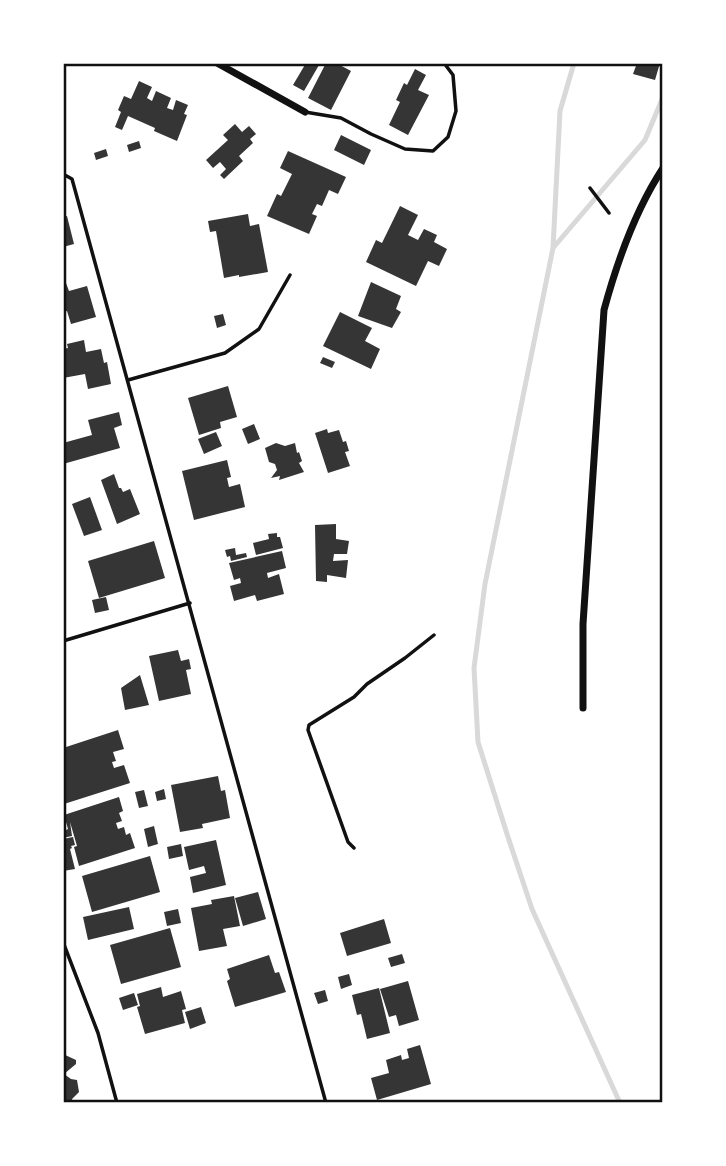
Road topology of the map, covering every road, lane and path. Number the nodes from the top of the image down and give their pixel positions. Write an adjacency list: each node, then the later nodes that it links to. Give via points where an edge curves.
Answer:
1 (217, 63): 3 (street)
2 (444, 63): 3 (lane, via 453,75 456,111 449,137 433,150 405,149 341,118)
3 (304, 112)
4 (663, 168): 13 (street, via 640,209 604,310 583,624)
5 (63, 174): 9 (lane, via 72,178)
6 (590, 188): 7 (path)
7 (609, 214)
8 (290, 275): 9 (lane, via 259,329 225,353)
9 (128, 380): 10 (lane)
10 (190, 603): 12 (lane); 17 (lane)
11 (434, 635): 14 (path, via 354,697 309,725 348,842)
12 (63, 641)
13 (583, 708)
14 (354, 848)
15 (63, 942): 16 (lane, via 98,1033)
16 (117, 1103)
17 (326, 1103)

